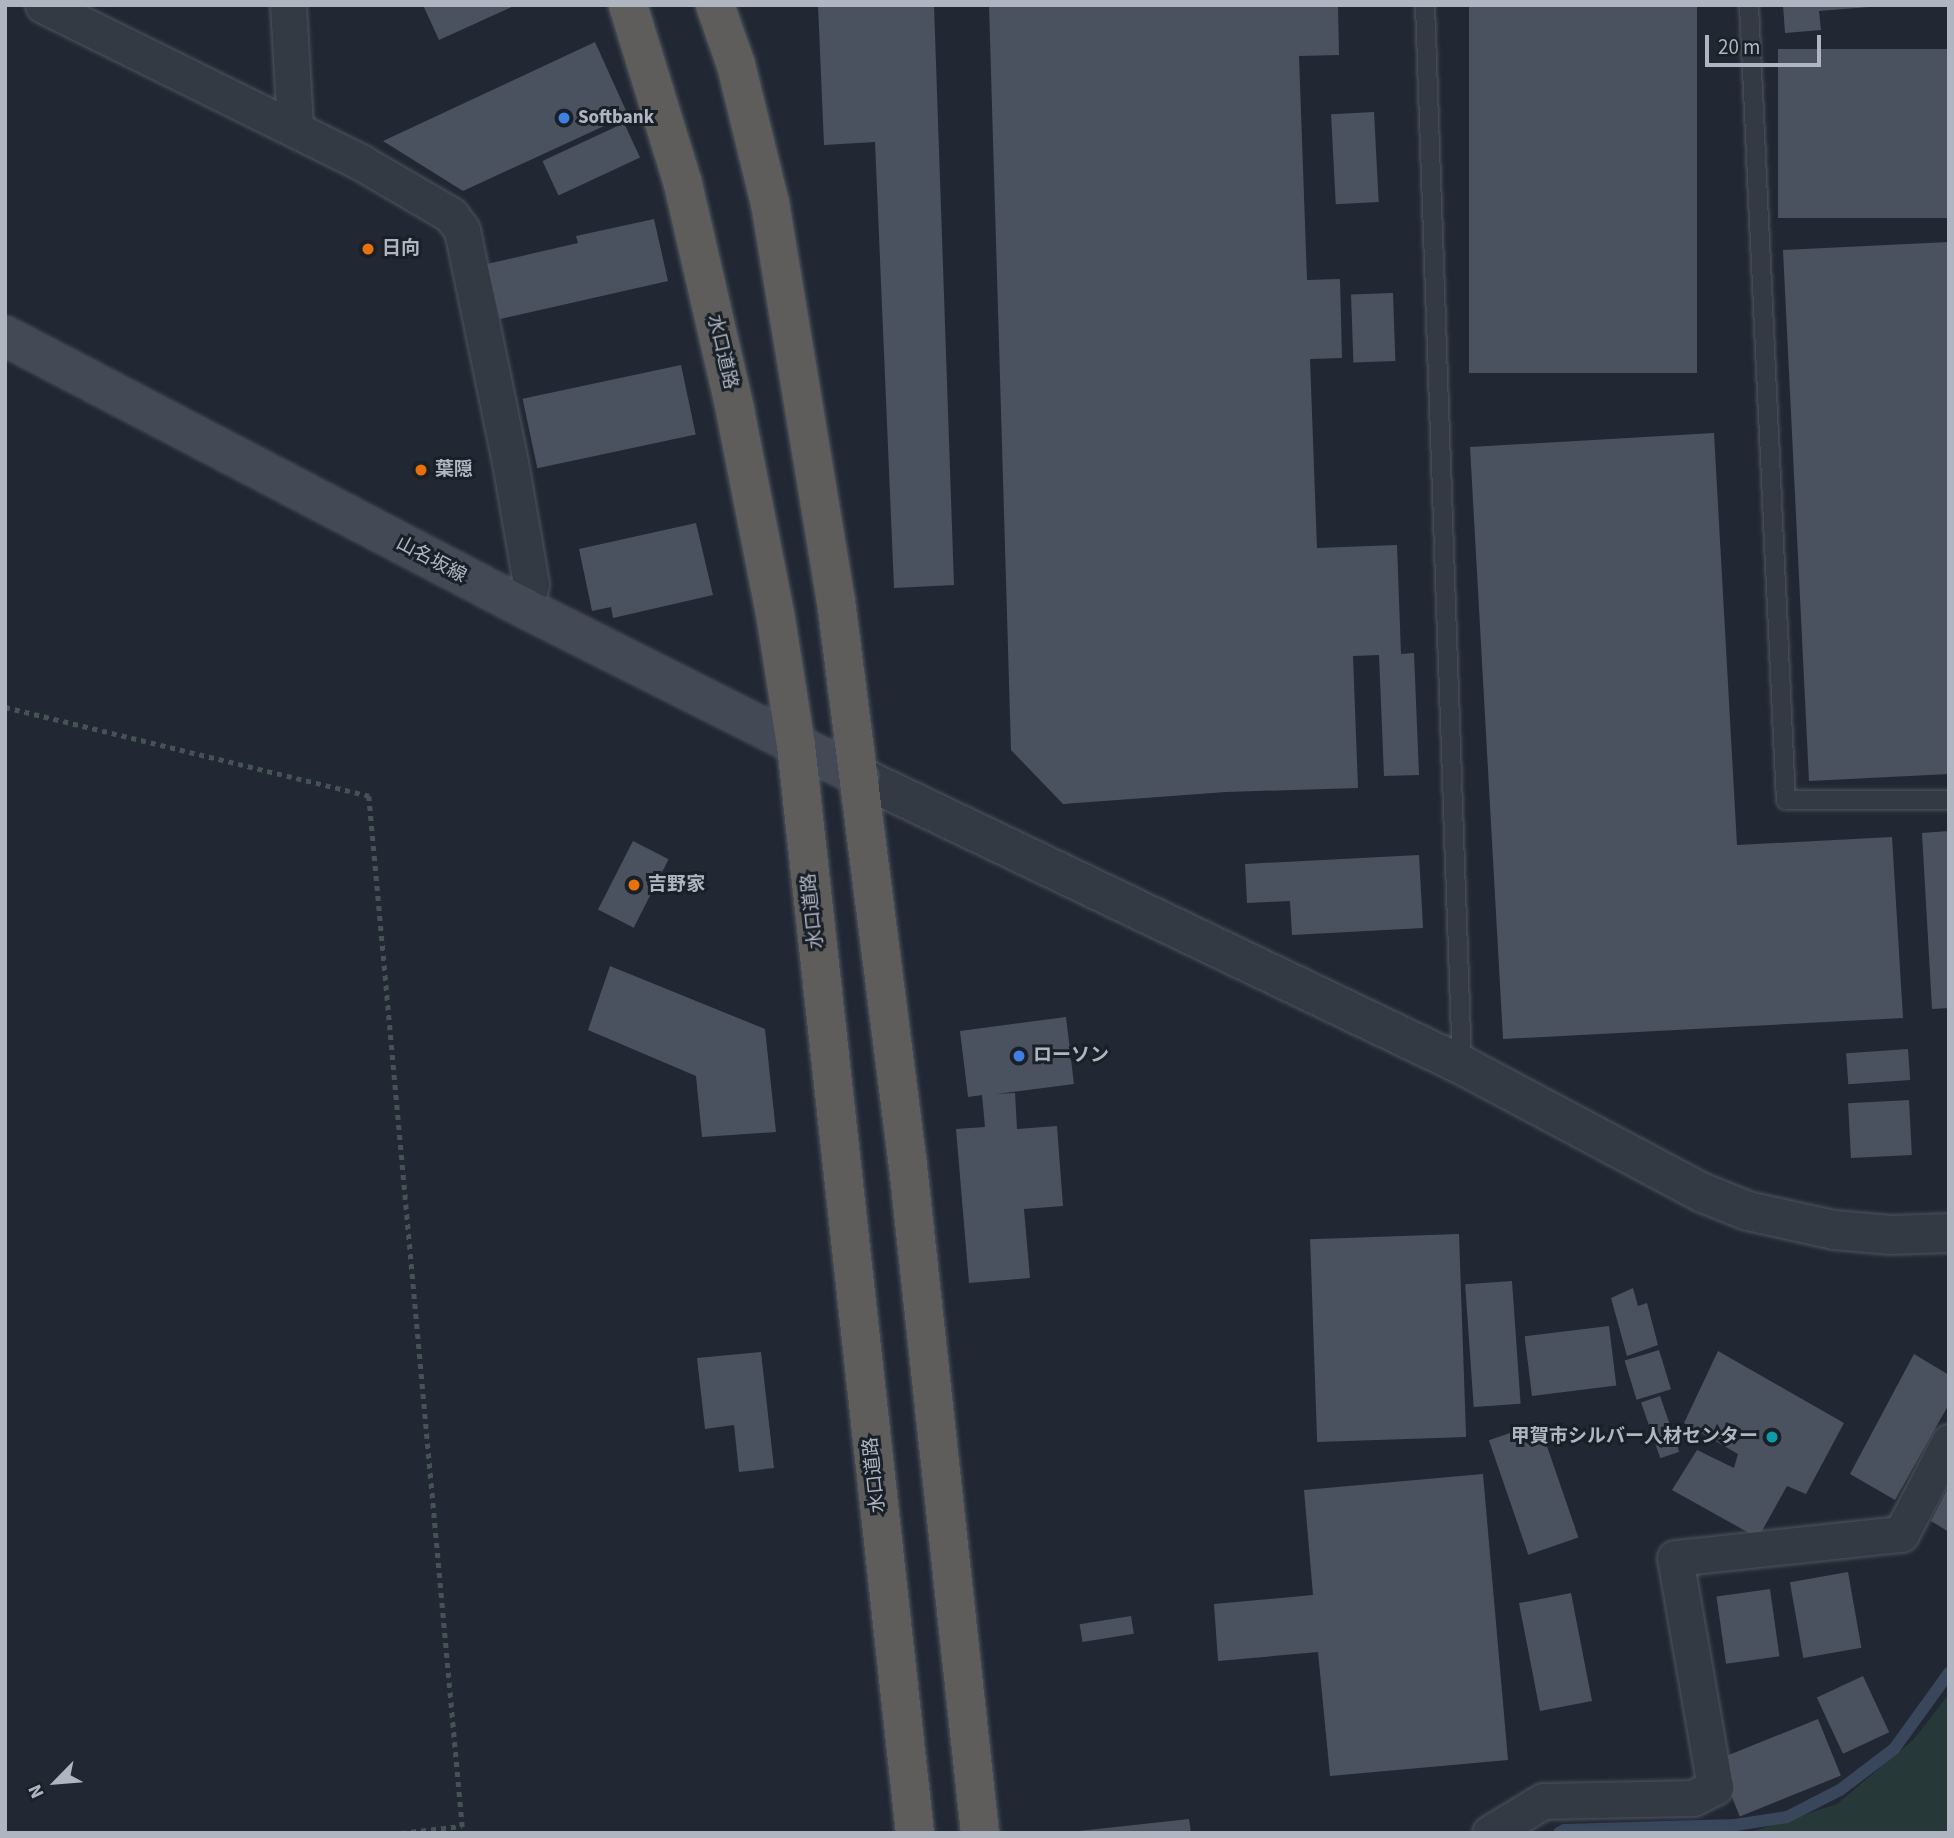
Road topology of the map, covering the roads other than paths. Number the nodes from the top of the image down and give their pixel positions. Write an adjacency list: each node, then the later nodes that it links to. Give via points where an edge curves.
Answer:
1 (43, 5): 8 (street)
2 (288, 5): 8 (street)
3 (628, 5): 9 (highway, 水口道路)
4 (649, 5): 9 (highway, via 671,71 690,160)
5 (715, 5): 13 (highway, via 736,65 770,203)
6 (1425, 5): 15 (lane)
7 (1749, 5): 14 (lane, via 1786,800)
8 (295, 128): 11 (street, via 438,204 462,230 491,360 531,584)
9 (683, 184): 12 (highway, 水口道路, via 738,424)
10 (5, 336): 11 (main road, 山名坂線)
11 (524, 608): 12 (main road, 山名坂線)
12 (796, 745): 13 (main road, 山名坂線); 18 (highway, 水口道路)
13 (861, 777): 15 (street); 19 (highway)
14 (1949, 800)
15 (1462, 1065): 16 (street, via 1703,1193 1748,1211 1834,1230 1891,1236)
16 (1949, 1233)
17 (1949, 1442): 20 (street, via 1901,1534 1675,1558 1715,1787 1693,1798 1543,1801)
18 (915, 1833)
19 (980, 1833)
20 (1490, 1833)

